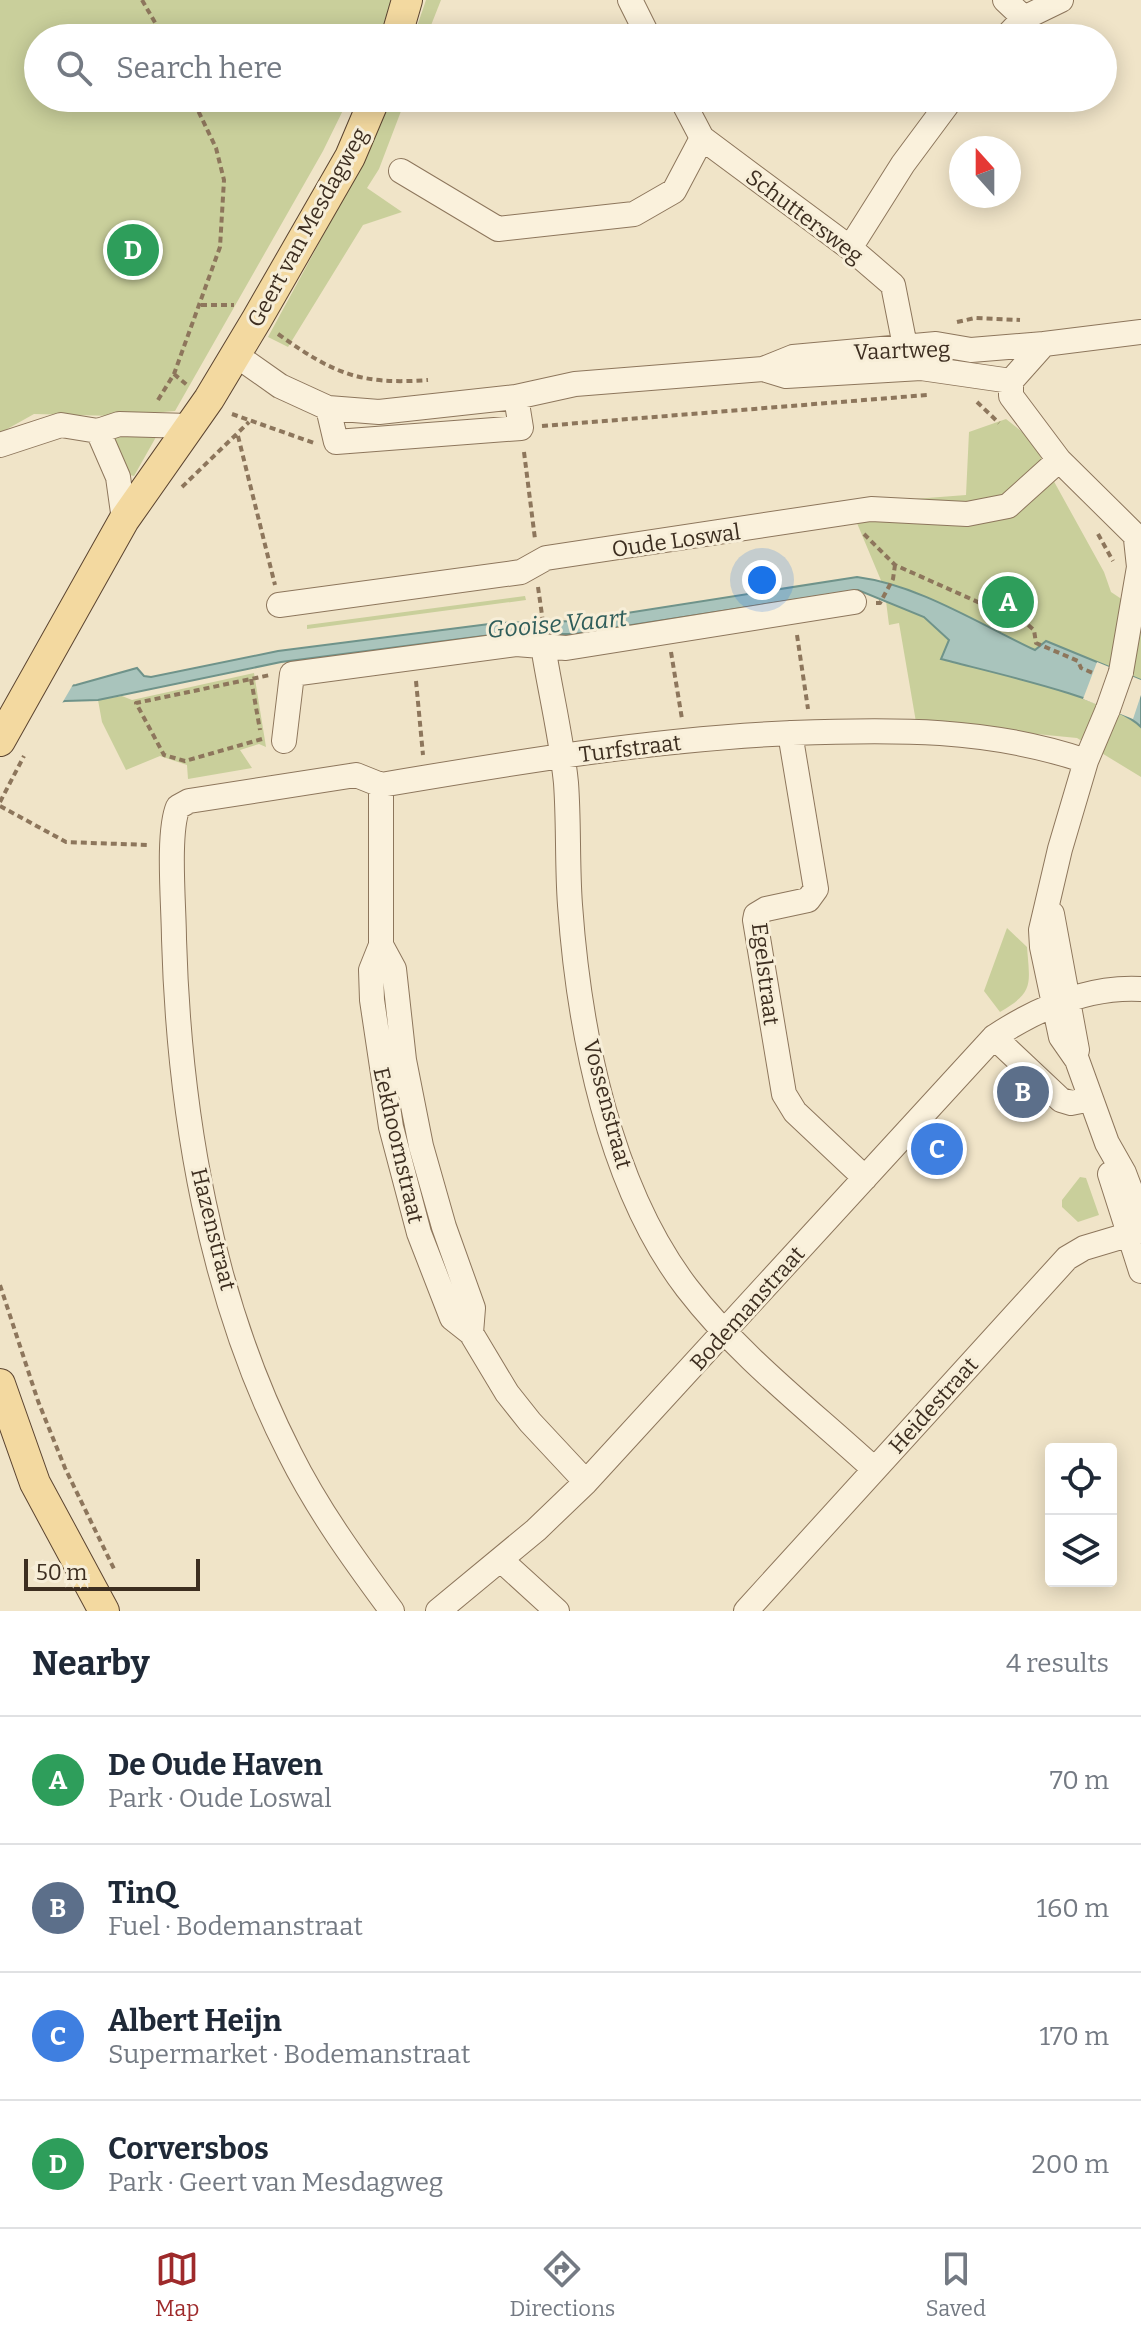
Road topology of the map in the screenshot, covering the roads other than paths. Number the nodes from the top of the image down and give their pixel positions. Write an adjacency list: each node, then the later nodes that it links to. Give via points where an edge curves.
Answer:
1 (407, 0): 6 (main road)
2 (630, 0): 7 (street)
3 (1005, 0): 5 (street)
4 (1061, 0): 5 (street)
5 (1024, 18): 8 (street)
6 (400, 24)
7 (642, 24)
8 (1018, 24)
9 (369, 112): 18 (main road, Geert van Mesdagweg, via 350,157)
10 (688, 112): 12 (street, Schuttersweg)
11 (942, 112): 14 (street)
12 (702, 138): 13 (street, via 674,191 634,214 498,229); 14 (street, Schuttersweg)
13 (401, 171)
14 (850, 248): 17 (street, Schuttersweg, via 893,285)
15 (1139, 335): 16 (street, Vaartweg)
16 (1044, 344): 17 (street, Vaartweg, via 971,350); 20 (street)
17 (905, 346): 19 (street, Vaartweg, via 793,357)
18 (236, 355): 22 (street, Vaartweg, via 280,386); 23 (main road, Geert van Mesdagweg)
19 (763, 369): 20 (street, Vaartweg, via 786,376 921,368); 21 (street, Vaartweg, via 575,384)
20 (1011, 381): 26 (street, via 1011,396)
21 (516, 397): 22 (street, Vaartweg, via 379,412); 22 (street, via 521,428 336,442)
22 (328, 408)
23 (189, 426): 24 (street, via 119,424); 27 (main road, Geert van Mesdagweg)
24 (98, 431): 25 (street, via 61,425); 27 (street, via 118,477)
25 (0, 445)
26 (1059, 460): 28 (street); 30 (street, Oude Loswal, via 1008,506 967,514 871,509 546,558 521,572)
27 (124, 520): 36 (main road, Geert van Mesdagweg, via 48,656)
28 (1139, 540): 33 (street)
29 (854, 602): 32 (street)
30 (279, 605)
31 (1141, 639): 33 (street)
32 (546, 648): 35 (street, via 516,644 292,674); 37 (street, Vossenstraat)
33 (1121, 672): 38 (street, bridge)
34 (790, 733): 37 (street, Turfstraat, via 644,744); 38 (street, Turfstraat, via 869,729 972,734 1044,746); 45 (street, Egelstraat, via 816,889 808,900 766,909 755,920 781,1085 795,1112)
35 (284, 741)
36 (10, 742)
37 (561, 757): 39 (street, Turfstraat); 48 (street, Vossenstraat, via 574,944 610,1129 644,1218 686,1286)
38 (1086, 761): 42 (street, via 1048,904)
39 (381, 785): 40 (street, Turfstraat, via 356,775); 51 (street, Eekhoornstraat, via 381,945 394,969 421,1146 473,1308 471,1333 507,1393)
40 (178, 807): 54 (street, Hazenstraat, via 175,968 183,1069 219,1260 257,1376 290,1454 340,1540)
41 (1141, 989): 42 (street, Bodemanstraat, via 1117,988)
42 (1061, 1002): 43 (street, Bodemanstraat); 44 (street, via 1078,1039 1077,1060)
43 (994, 1037): 44 (street, via 1061,1100); 45 (street, Bodemanstraat)
44 (1091, 1099): 46 (street, via 1107,1143 1110,1177)
45 (865, 1178): 48 (street, Bodemanstraat)
46 (1136, 1228): 47 (street); 50 (street, Heidestraat, via 1067,1258)
47 (1141, 1271)
48 (724, 1332): 50 (street, Vossenstraat); 51 (street, Bodemanstraat)
49 (0, 1384): 53 (main road, via 35,1483)
50 (874, 1469): 57 (street, Heidestraat)
51 (586, 1482): 52 (street, Bodemanstraat)
52 (501, 1560): 55 (street, Bodemanstraat); 56 (street)
53 (104, 1611)
54 (392, 1611)
55 (438, 1611)
56 (557, 1611)
57 (746, 1611)

